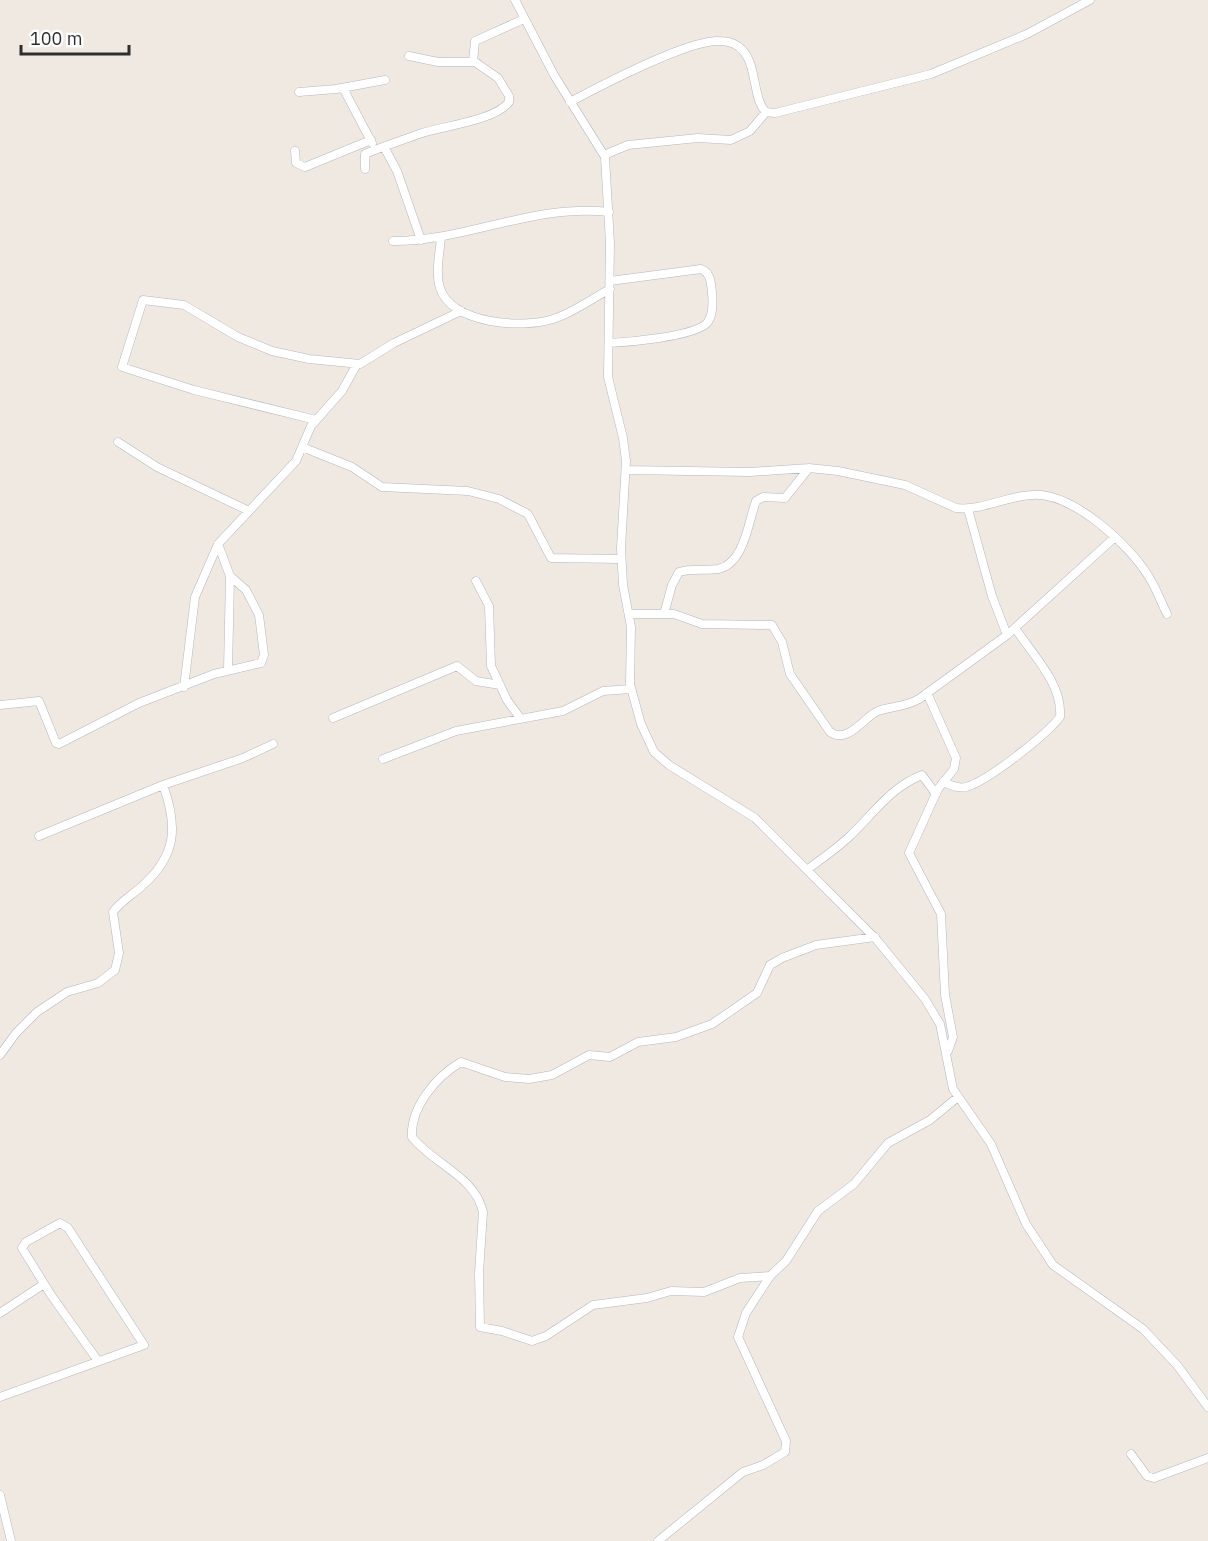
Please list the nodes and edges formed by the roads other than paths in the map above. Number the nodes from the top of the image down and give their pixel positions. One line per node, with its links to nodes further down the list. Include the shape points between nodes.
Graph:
1 (516, 0): 3 (street)
2 (1090, 0): 10 (street, via 1027,34 931,74)
3 (524, 19): 5 (street, via 474,41); 9 (street)
4 (409, 56): 5 (street, via 438,62)
5 (473, 62): 12 (street, via 498,78 509,96 507,105 477,119)
6 (385, 80): 7 (street)
7 (343, 88): 8 (street); 11 (street)
8 (299, 92)
9 (570, 102): 10 (street, via 637,69 699,44 719,41 731,43 744,52); 14 (street)
10 (766, 112): 14 (street, via 750,131 731,140 698,138 628,146)
11 (371, 140): 12 (street); 13 (street, via 305,167 296,163)
12 (380, 148): 15 (street, via 364,156); 18 (street, via 398,171)
13 (295, 150)
14 (604, 155): 16 (street)
15 (366, 169)
16 (609, 212): 17 (street, via 561,211); 20 (street)
17 (441, 237): 18 (street); 21 (street, via 439,285 445,297)
18 (421, 240): 19 (street)
19 (393, 241)
20 (610, 285): 21 (street, via 564,315 546,321 507,324); 22 (street); 22 (street, via 701,269 710,278 712,304 710,319 702,326 651,339)
21 (461, 311): 23 (street)
22 (609, 343): 28 (street, via 608,377 624,438)
23 (357, 364): 24 (street, via 342,391); 24 (street, via 272,351 238,337 190,308 142,300 122,367 194,390)
24 (316, 420): 26 (street)
25 (118, 442): 30 (street, via 157,468)
26 (302, 447): 30 (street, via 296,461); 33 (street, via 352,467 382,487 468,491 499,499 528,514 551,558)
27 (809, 468): 28 (street, via 750,472); 29 (street, via 888,479 956,508); 37 (street, via 785,498 763,497 756,501 730,565 679,572)
28 (626, 470): 33 (street)
29 (968, 509): 31 (street, via 1002,498 1047,495 1084,514); 40 (street)
30 (247, 510): 32 (street)
31 (1114, 538): 38 (street, via 1148,575); 39 (street)
32 (218, 544): 34 (street); 43 (street, via 195,597)
33 (621, 559): 36 (street)
34 (230, 576): 41 (street); 41 (street, via 254,601 260,615 264,655 257,665)
35 (476, 581): 42 (street, via 489,606 490,657)
36 (630, 614): 37 (street); 44 (street)
37 (664, 614): 45 (street, via 702,624 772,625 784,646 790,674 833,735 856,728 877,711 905,707)
38 (1167, 614)
39 (1015, 628): 40 (street); 51 (street, via 1057,693 1060,717 980,780 959,788)
40 (1007, 635): 45 (street)
41 (228, 670): 43 (street)
42 (500, 685): 47 (street, via 476,681 457,666); 48 (street)
43 (184, 687): 46 (street, via 128,708 59,744 39,701)
44 (631, 688): 48 (street, via 607,690 568,710); 55 (street, via 641,724 659,757 755,818)
45 (927, 693): 51 (street, via 956,758 954,769)
46 (0, 705)
47 (333, 718)
48 (520, 718): 50 (street, via 456,731)
49 (273, 744): 52 (street)
50 (383, 759)
51 (943, 782): 53 (street)
52 (163, 785): 54 (street); 58 (street, via 173,830 158,869 113,912 119,953 115,970 98,982 67,992 37,1012)
53 (936, 794): 55 (street, via 922,775 904,784 887,796 849,837); 57 (street, via 909,853 941,914 945,995 952,1037)
54 (39, 836)
55 (807, 870): 56 (street)
56 (875, 937): 57 (street, via 934,1012); 60 (street, via 816,945 782,958 770,965 757,993 712,1024 633,1044 610,1057 585,1056 552,1075 529,1079 505,1077 461,1062 431,1088 412,1130 419,1146 466,1183 482,1208 480,1327 532,1341 593,1305 671,1292 704,1292 740,1278)
57 (948, 1051): 59 (street, via 951,1082)
58 (0, 1055)
59 (958, 1097): 60 (street, via 930,1120 886,1146 854,1184 818,1211 786,1261); 65 (street, via 991,1144 1026,1224 1053,1264 1143,1329 1177,1365)
60 (770, 1276): 71 (street, via 746,1313 738,1334 786,1441 786,1450 780,1457 743,1472)
61 (44, 1284): 62 (street); 63 (street); 63 (street, via 22,1247 63,1223 144,1344)
62 (0, 1313)
63 (98, 1361): 64 (street)
64 (0, 1397)
65 (1208, 1407)
66 (1131, 1454): 67 (street, via 1147,1476 1154,1479)
67 (1208, 1458)
68 (0, 1496): 69 (street)
69 (2, 1521): 70 (street)
70 (11, 1541)
71 (658, 1541)

